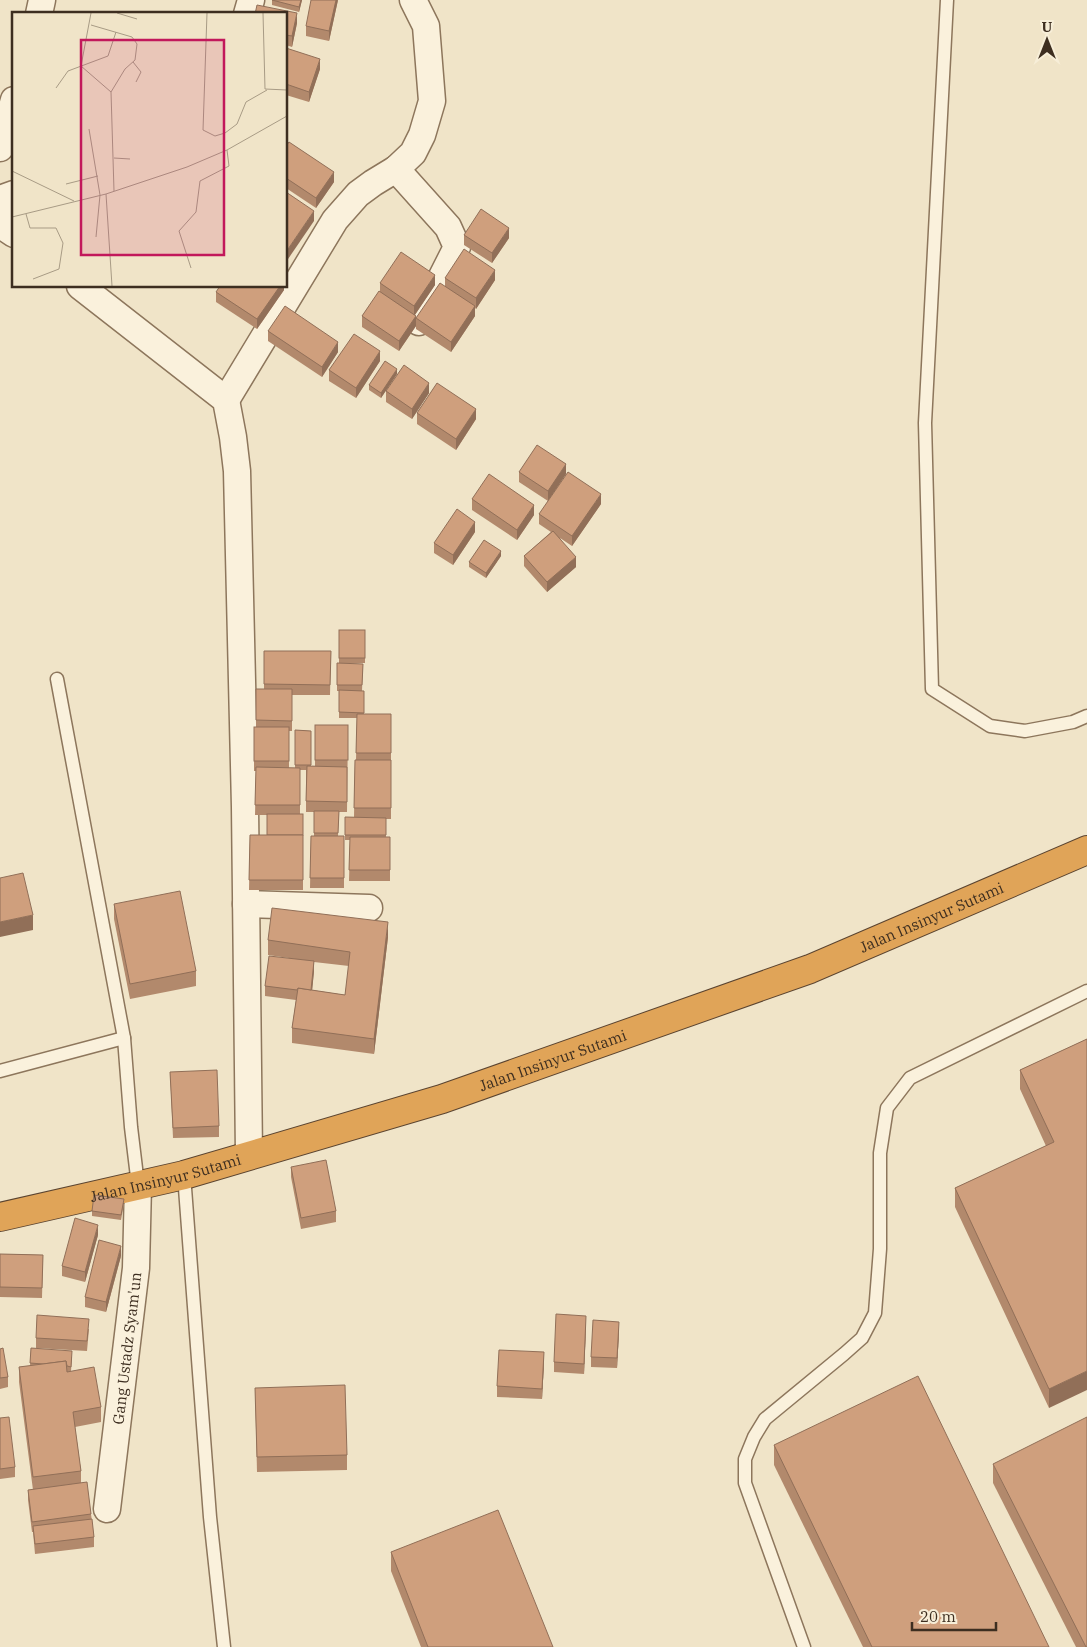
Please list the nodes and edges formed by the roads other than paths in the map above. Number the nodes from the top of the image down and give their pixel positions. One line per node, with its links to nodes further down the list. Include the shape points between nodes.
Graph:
1 (413, 0): 5 (street, via 426,26 432,101 413,153)
2 (947, 0): 14 (lane, via 925,423 932,689 990,726 1025,731 1073,722)
3 (12, 107): 4 (street)
4 (0, 148)
5 (396, 169): 11 (street, via 448,227 457,247); 12 (street, via 358,194 334,220)
6 (12, 195): 7 (street)
7 (0, 199)
8 (0, 215): 9 (street, via 5,228)
9 (12, 233)
10 (83, 288): 12 (street)
11 (419, 322)
12 (226, 400): 16 (street, via 237,470)
13 (57, 678): 19 (lane)
14 (1087, 716)
15 (1087, 850): 21 (highway, Jalan Insinyur Sutami, via 801,973 442,1099)
16 (246, 904): 17 (street); 21 (street)
17 (369, 908)
18 (1087, 991): 27 (lane, via 910,1078 887,1108 880,1153 880,1249 875,1313 862,1338 765,1418 746,1459 746,1483)
19 (124, 1038): 20 (lane); 23 (lane)
20 (0, 1071)
21 (249, 1155): 22 (highway, Jalan Insinyur Sutami)
22 (184, 1175): 23 (highway, Jalan Insinyur Sutami); 26 (lane, via 210,1517)
23 (138, 1185): 24 (highway, Jalan Insinyur Sutami); 25 (street, Gang Ustadz Syam'un, via 136,1268)
24 (0, 1217)
25 (107, 1509)
26 (224, 1647)
27 (804, 1647)

